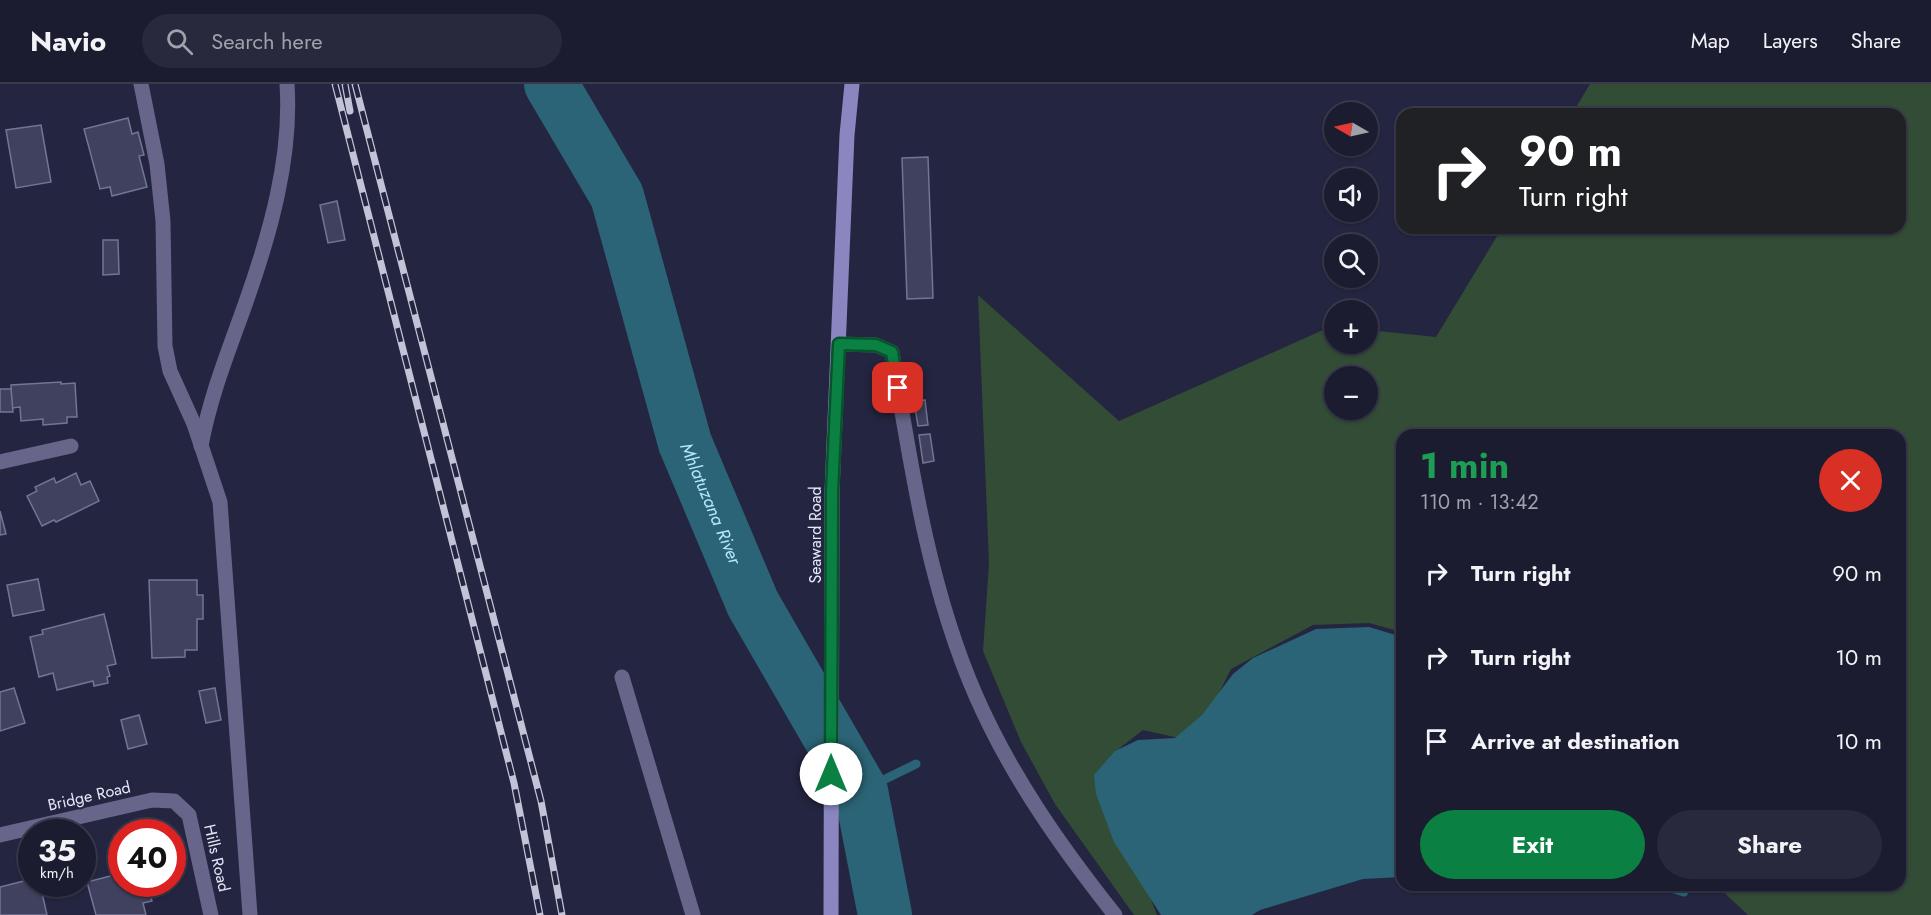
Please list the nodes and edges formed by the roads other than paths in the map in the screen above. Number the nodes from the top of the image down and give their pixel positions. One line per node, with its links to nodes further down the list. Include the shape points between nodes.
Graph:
1 (141, 84): 6 (street, via 157,164 163,221 165,346 170,371)
2 (287, 84): 6 (street, via 277,195 206,415)
3 (852, 84): 4 (street, Seaward Road)
4 (839, 344): 14 (street, Seaward Road, via 832,492); 15 (street, via 876,345 892,352 932,561 954,640 976,696 1002,749 1053,834)
5 (71, 446): 7 (street)
6 (201, 446): 12 (street, via 220,502)
7 (0, 462)
8 (622, 677): 13 (street)
9 (152, 800): 10 (street, Bridge Road); 11 (street, Hills Road, via 174,801 189,815)
10 (0, 835)
11 (211, 915)
12 (250, 915)
13 (693, 915)
14 (831, 915)
15 (1115, 915)

